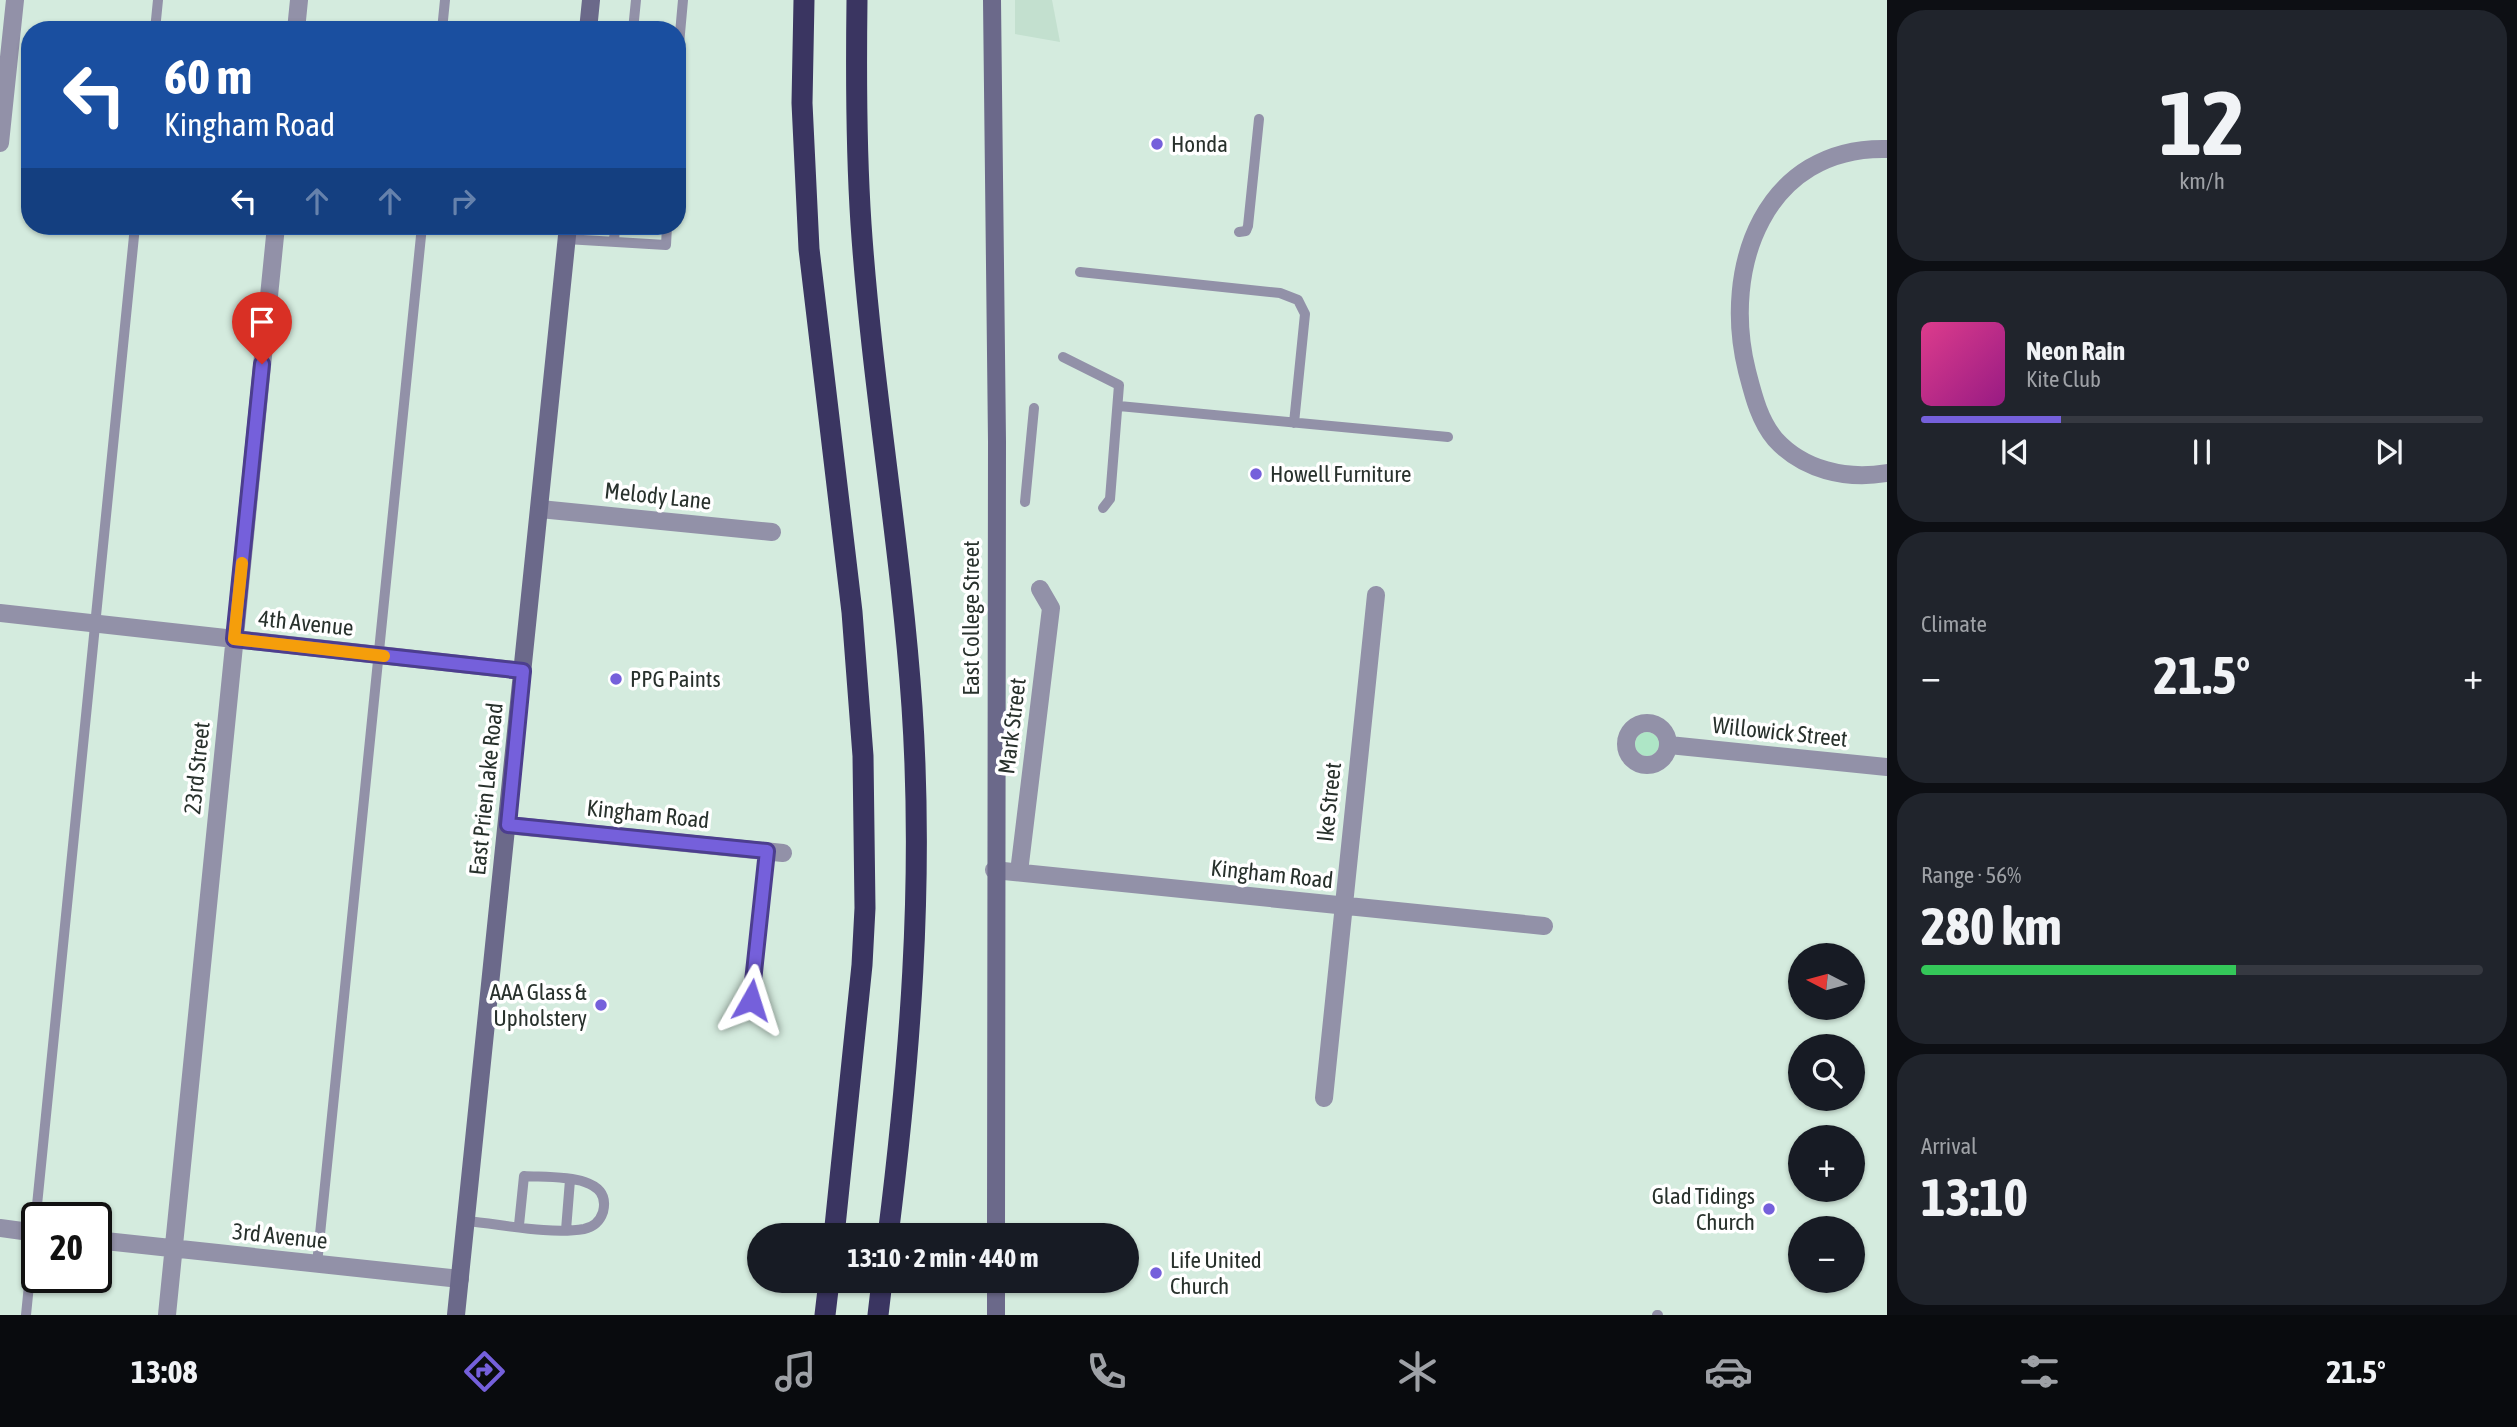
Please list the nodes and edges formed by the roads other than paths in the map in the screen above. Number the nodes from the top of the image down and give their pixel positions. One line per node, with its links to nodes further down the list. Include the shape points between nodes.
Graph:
1 (15, 0): 18 (street)
2 (158, 0): 11 (lane)
3 (299, 0): 12 (street)
4 (445, 0): 13 (lane)
5 (591, 0): 14 (street)
6 (636, 0): 15 (lane)
7 (683, 0): 16 (lane)
8 (804, 0): 60 (highway, via 802,103 809,249 852,612 863,756 863,954)
9 (858, 0): 61 (highway, via 855,97 861,225 912,707 917,808 917,932 904,1111)
10 (992, 0): 51 (street, East College Street, via 997,441)
11 (156, 21)
12 (297, 21)
13 (443, 21)
14 (589, 21)
15 (634, 21)
16 (681, 21)
17 (1259, 119): 20 (lane, via 1248,226)
18 (0, 143)
19 (1887, 149): 35 (street, via 1864,149 1829,158 1802,172 1776,194 1752,240 1740,323 1753,394 1775,439 1821,470)
20 (1239, 232)
21 (134, 235): 43 (lane)
22 (275, 235): 44 (street, 23rd Street)
23 (421, 235): 45 (lane)
24 (567, 235): 37 (street, East Prien Lake Road)
25 (581, 235): 28 (lane)
26 (614, 235): 28 (lane)
27 (667, 235): 28 (lane, via 666,245)
28 (614, 242)
29 (1080, 272): 33 (lane, via 1280,293 1298,300 1305,314)
30 (1063, 357): 31 (lane, via 1119,385)
31 (1119, 407): 33 (lane); 38 (lane, via 1110,499)
32 (1034, 408): 36 (lane)
33 (1294, 423): 34 (lane)
34 (1448, 437)
35 (1887, 473)
36 (1025, 502)
37 (540, 509): 39 (street, Melody Lane); 46 (street, East Prien Lake Road)
38 (1103, 509)
39 (772, 533)
40 (1040, 589): 52 (street, Mark Street, via 1051,608)
41 (1376, 595): 53 (street, Ike Street)
42 (0, 613): 43 (street, 4th Avenue)
43 (94, 624): 44 (street, 4th Avenue); 58 (lane)
44 (234, 639): 45 (street, 4th Avenue); 68 (street, 23rd Street)
45 (378, 655): 46 (street, 4th Avenue); 69 (lane)
46 (523, 671): 49 (street, East Prien Lake Road)
47 (1669, 746): 48 (street, Willowick Street)
48 (1887, 767)
49 (508, 825): 50 (street, Kingham Road); 59 (street, East Prien Lake Road)
50 (775, 852): 55 (lane)
51 (994, 870): 52 (street, Kingham Road); 62 (street, East College Street)
52 (1019, 872): 53 (street, Kingham Road)
53 (1343, 906): 54 (street, Kingham Road); 56 (street, Ike Street)
54 (1544, 926)
55 (751, 1000)
56 (1324, 1098)
57 (570, 1180): 63 (lane, via 524,1176); 66 (lane); 66 (lane, via 590,1183 601,1190 604,1201 596,1225)
58 (39, 1202)
59 (466, 1221): 63 (lane); 70 (street, East Prien Lake Road)
60 (836, 1223)
61 (890, 1223)
62 (996, 1223)
63 (519, 1226): 66 (lane)
64 (0, 1228): 65 (street)
65 (21, 1230)
66 (566, 1230)
67 (112, 1242): 68 (street, 3rd Avenue)
68 (174, 1249): 69 (street, 3rd Avenue); 76 (street, 23rd Street)
69 (317, 1264): 70 (street, 3rd Avenue)
70 (460, 1279): 77 (street, East Prien Lake Road)
71 (29, 1293): 75 (lane)
72 (828, 1293): 78 (highway)
73 (881, 1293): 79 (highway)
74 (996, 1293): 80 (street)
75 (26, 1315)
76 (167, 1315)
77 (456, 1315)
78 (825, 1315)
79 (878, 1315)
80 (996, 1315)

